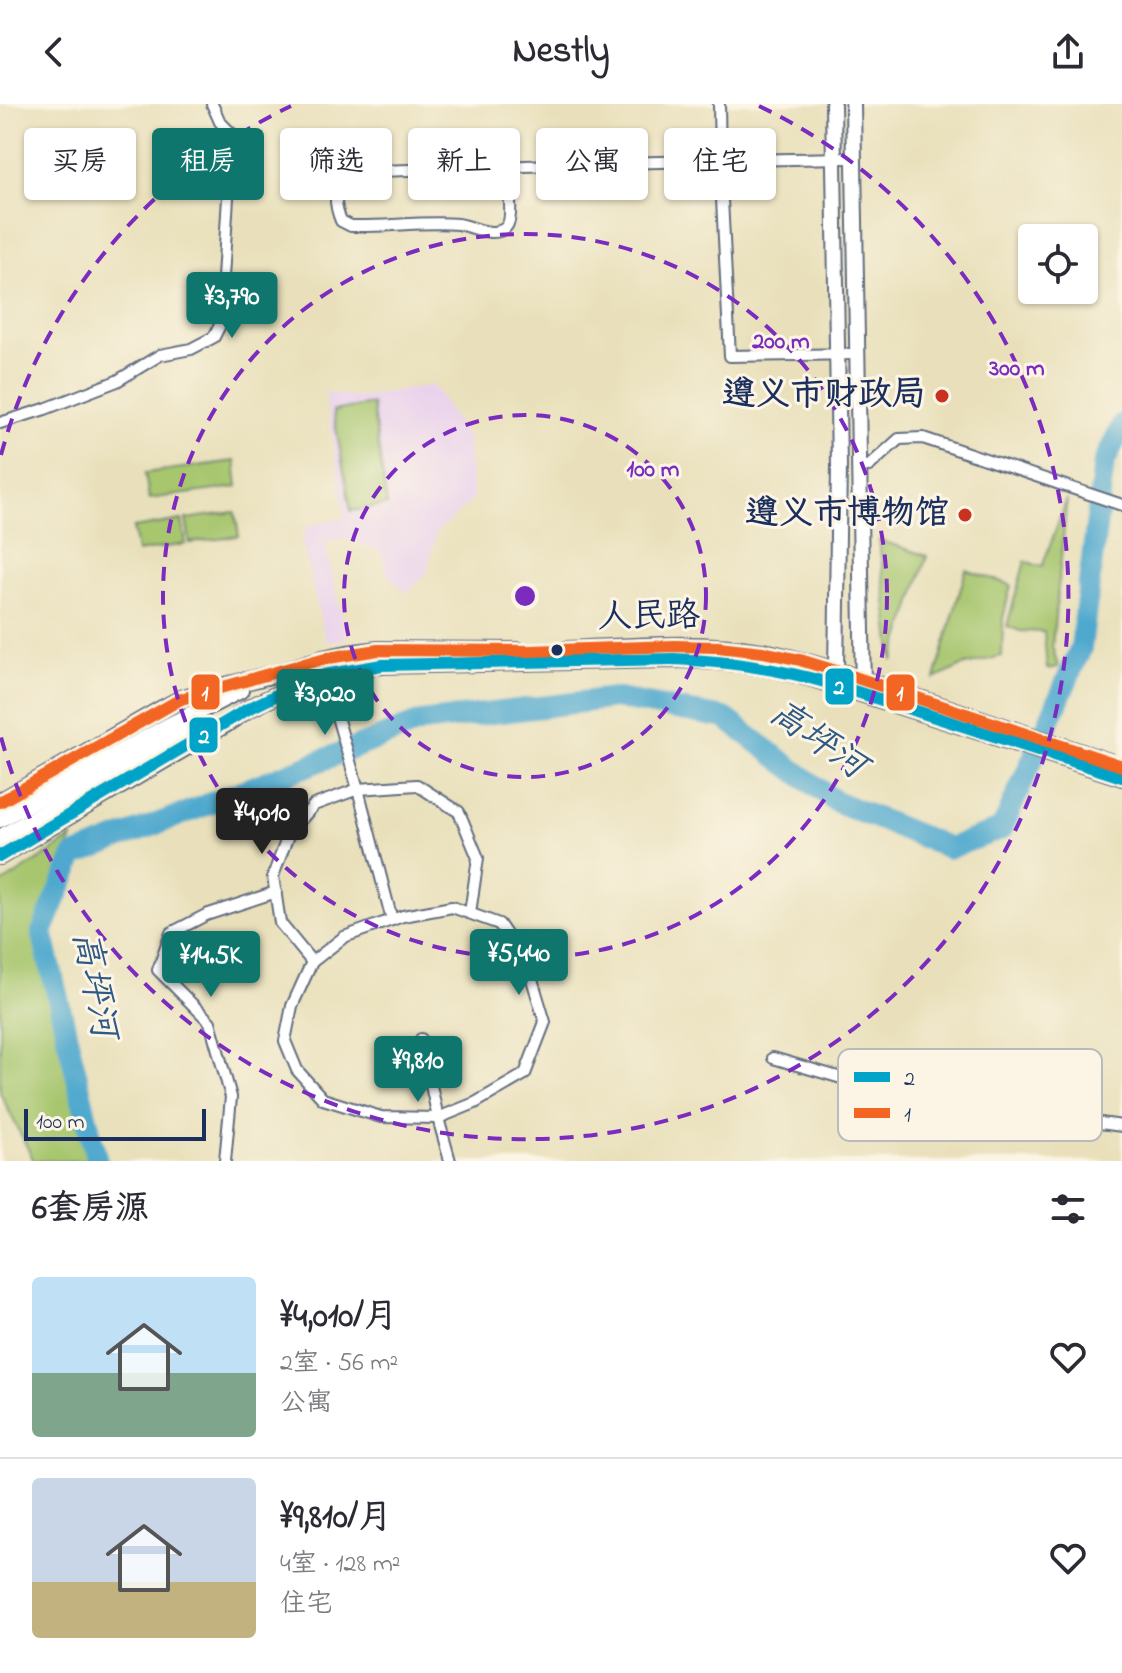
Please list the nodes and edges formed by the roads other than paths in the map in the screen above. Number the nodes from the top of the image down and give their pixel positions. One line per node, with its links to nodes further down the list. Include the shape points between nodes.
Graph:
1 (212, 104): 15 (street, via 232,134 224,282 214,337 191,349 160,355 117,381)
2 (719, 104): 5 (street)
3 (833, 104): 6 (street)
4 (853, 104): 7 (street)
5 (719, 128)
6 (834, 158): 7 (street); 8 (street); 13 (street)
7 (854, 158): 14 (street)
8 (776, 159)
9 (664, 162): 11 (street)
10 (506, 166): 10 (street, via 350,172 340,181 338,212 351,226 442,224 503,230 511,217)
11 (520, 166)
12 (722, 200): 13 (street, via 730,356)
13 (837, 354): 14 (street); 20 (street)
14 (857, 354): 16 (street)
15 (0, 423)
16 (859, 466): 17 (street, via 869,466 899,439 923,438); 21 (street)
17 (1122, 505)
18 (323, 667): 19 (main road, 人民路); 20 (main road, 人民路, via 378,650 689,646 763,652 800,660); 22 (main road, 人民路); 26 (street)
19 (274, 674): 27 (main road, 人民路, via 181,699); 28 (main road)
20 (834, 677): 21 (main road, 人民路)
21 (862, 687): 23 (main road, 人民路)
22 (289, 689): 29 (main road, via 153,750); 30 (main road, 人民路)
23 (1075, 756): 24 (main road, 人民路); 25 (main road, 人民路)
24 (1122, 766)
25 (1122, 777)
26 (358, 789): 31 (street, via 314,805 289,833 273,876); 32 (street, via 417,785 459,812 478,858); 33 (street)
27 (0, 802)
28 (0, 819)
29 (0, 838)
30 (0, 856)
31 (276, 892): 34 (street, via 280,923); 41 (street, via 206,915 171,933 158,970 210,1022 231,1097)
32 (470, 913): 33 (street, via 452,907); 38 (street, via 499,924 528,966 545,1022 525,1074)
33 (392, 920): 34 (street, via 344,937)
34 (312, 962): 38 (street, via 292,1006 285,1041 297,1070 323,1099 381,1117)
35 (421, 1039): 38 (street)
36 (773, 1058): 37 (street)
37 (838, 1077)
38 (438, 1118): 42 (street)
39 (1102, 1123): 40 (street)
40 (1122, 1126)
41 (225, 1161)
42 (450, 1161)

